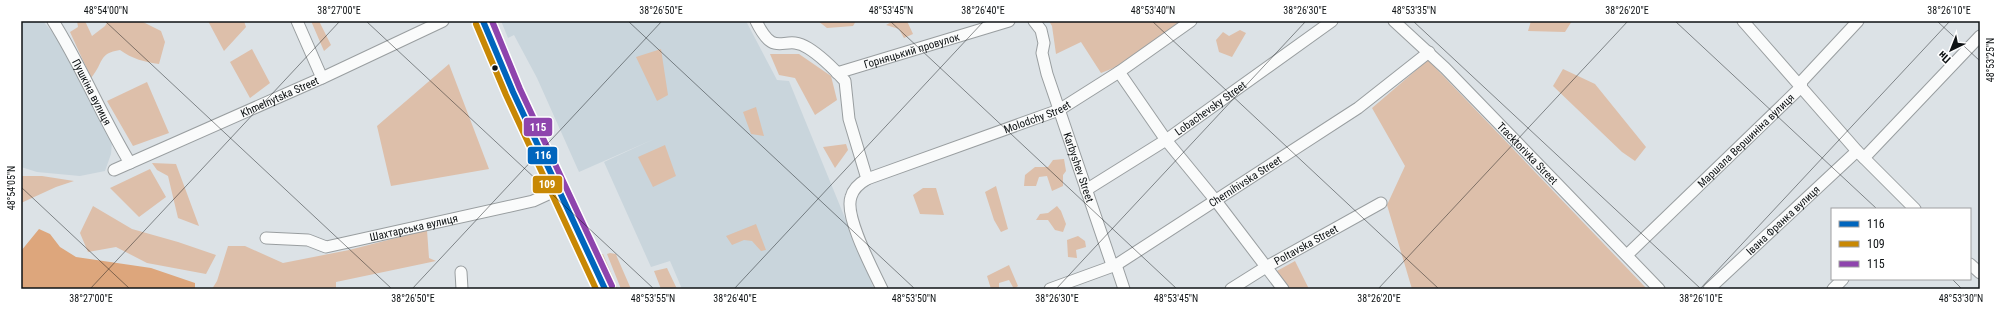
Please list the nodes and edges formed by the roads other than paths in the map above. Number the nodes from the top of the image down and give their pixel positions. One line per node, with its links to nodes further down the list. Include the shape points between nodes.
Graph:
1 (53, 21): 22 (street, Пушкіна вулиця)
2 (297, 21): 17 (street)
3 (443, 21): 17 (street, Khmelnytska Street)
4 (483, 21): 25 (main road)
5 (756, 21): 15 (street, via 766,39 778,45 798,43)
6 (1009, 21): 15 (street, Горняцький провулок)
7 (1034, 21): 19 (street, Karbyshev Street, via 1041,30 1044,43 1042,53)
8 (1191, 21): 16 (street, Molodchy Street)
9 (1332, 21): 20 (street, Lobachevsky Street)
10 (1394, 21): 14 (street, Tracktorivka Street)
11 (1743, 21): 18 (street)
12 (1858, 21): 18 (street, Маршала Вершиніна вулиця, via 1802,80)
13 (1980, 36): 21 (street, Івана Франка вулиця)
14 (1429, 52): 27 (street, Chernihivska Street, via 1358,108); 31 (street, Tracktorivka Street)
15 (837, 72): 24 (street, via 845,81 849,119)
16 (1119, 72): 19 (street, Molodchy Street); 20 (street)
17 (322, 78): 22 (street, Khmelnytska Street)
18 (1801, 87): 21 (street); 31 (street, Маршала Вершиніна вулиця)
19 (1059, 110): 24 (street, Molodchy Street); 26 (street, Karbyshev Street)
20 (1166, 140): 26 (street, Lobachevsky Street); 27 (street)
21 (1861, 154): 29 (street); 46 (street, Івана Франка вулиця)
22 (130, 163): 23 (street, Khmelnytska Street)
23 (114, 170)
24 (867, 179): 40 (street, via 850,197 850,210 857,233)
25 (559, 189): 30 (street, Шахтарська вулиця, via 533,201 334,246 326,247 308,240); 39 (main road)
26 (1086, 190): 32 (street, Karbyshev Street, via 1111,262)
27 (1216, 201): 32 (street, Chernihivska Street); 34 (street)
28 (1381, 203): 34 (street, Poltavska Street)
29 (1913, 208)
30 (266, 238)
31 (1627, 255): 45 (street, Tracktorivka Street)
32 (1116, 265): 41 (street, Chernihivska Street); 42 (street, Karbyshev Street)
33 (1971, 265): 36 (street)
34 (1266, 267): 43 (street, Poltavska Street); 44 (street)
35 (461, 272): 38 (street)
36 (1980, 273)
37 (1842, 280): 47 (street)
38 (462, 289)
39 (605, 289)
40 (882, 289)
41 (1050, 289)
42 (1124, 289)
43 (1231, 289)
44 (1283, 289)
45 (1659, 289)
46 (1709, 289)
47 (1833, 289)

